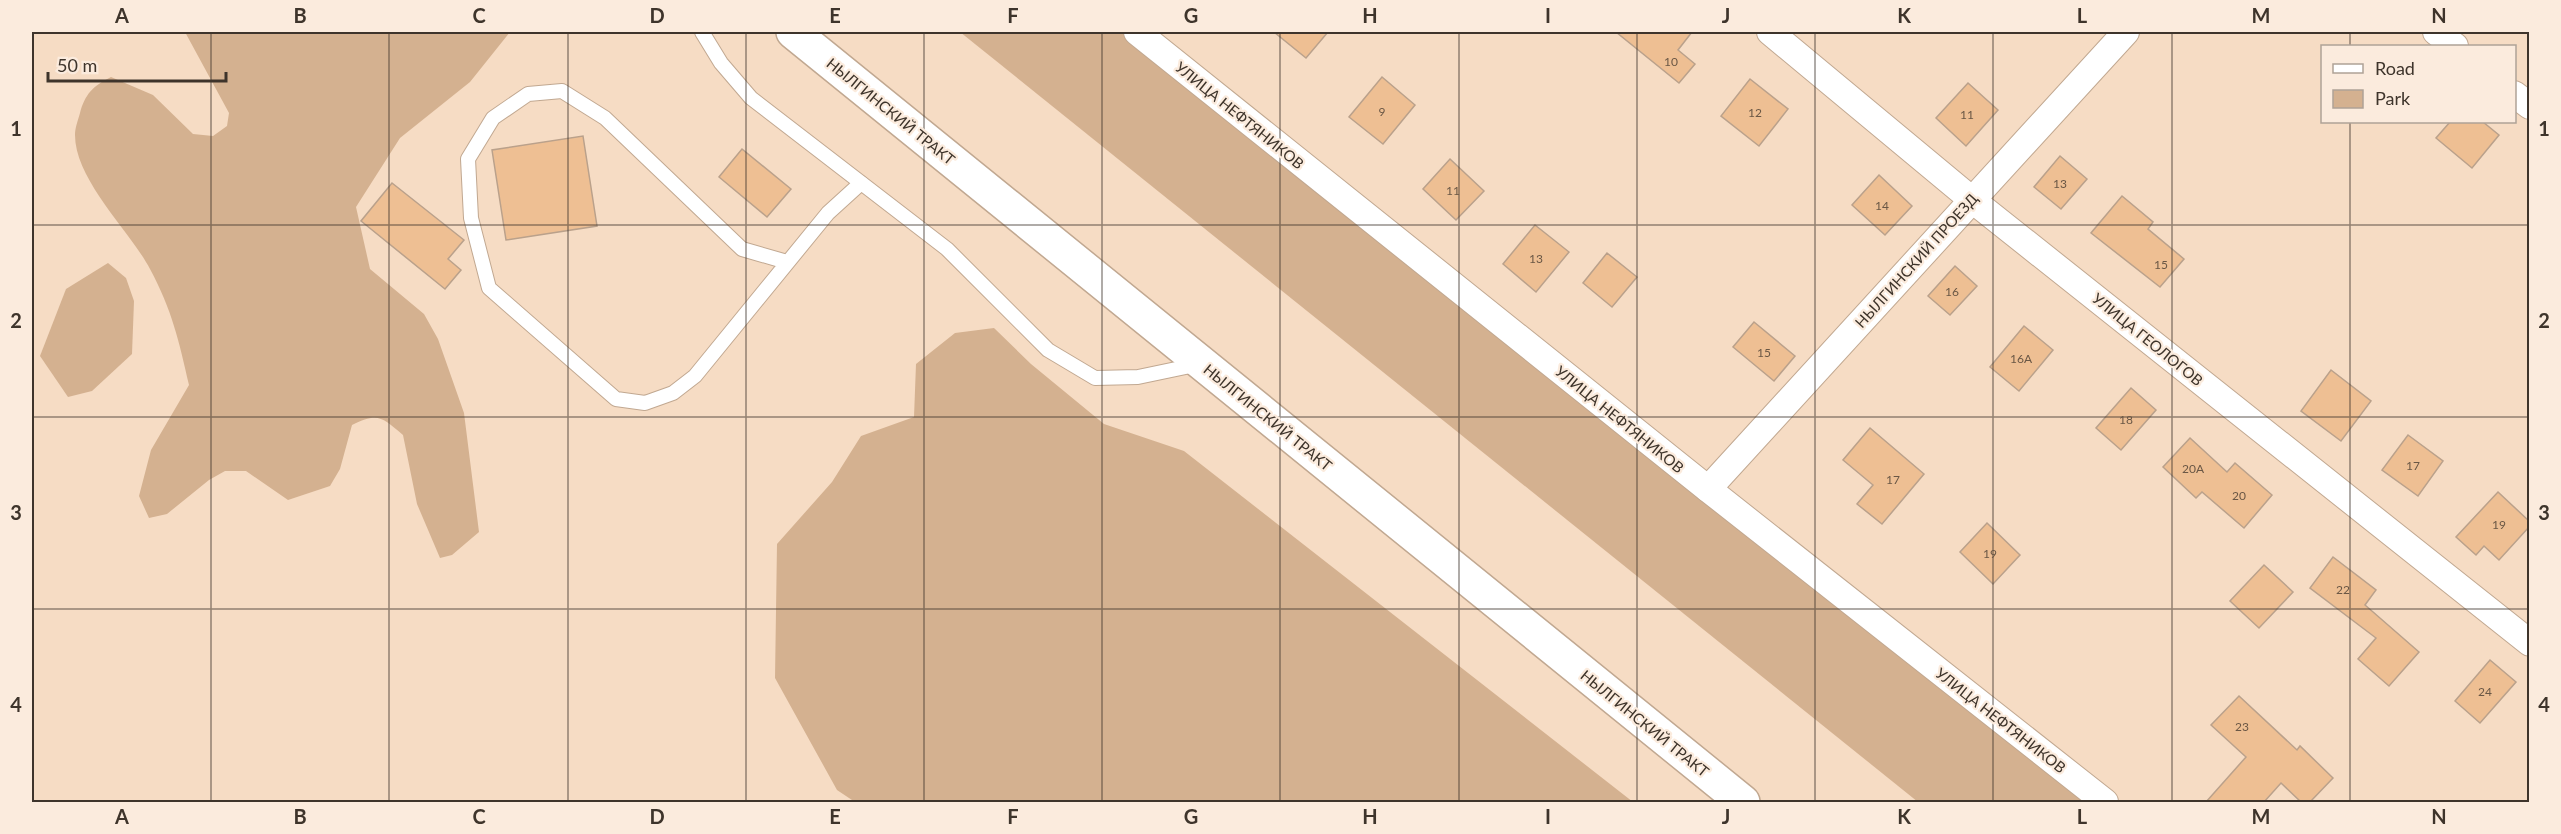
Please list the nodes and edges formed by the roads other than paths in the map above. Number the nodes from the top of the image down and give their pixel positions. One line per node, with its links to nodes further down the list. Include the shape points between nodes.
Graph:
1 (702, 32): 10 (lane, via 721,63 751,98)
2 (793, 32): 13 (main road, НЫЛГИНСКИЙ ТРАКТ)
3 (1137, 32): 14 (street, УЛИЦА НЕФТЯНИКОВ)
4 (1770, 32): 11 (street, УЛИЦА ГЕОЛОГОВ)
5 (2126, 32): 11 (street, НЫЛГИНСКИЙ ПРОЕЗД)
6 (2436, 32): 7 (street)
7 (2454, 45)
8 (2516, 96): 9 (street)
9 (2529, 106)
10 (861, 183): 12 (lane, via 828,213); 13 (lane, via 947,249 1048,350 1095,378 1138,377)
11 (1971, 198): 14 (street, НЫЛГИНСКИЙ ПРОЕЗД); 15 (street, УЛИЦА ГЕОЛОГОВ)
12 (787, 262): 12 (lane, via 695,376 673,393 645,403 616,399 489,288 471,218 468,159 493,118 528,94 562,90 605,118 742,249)
13 (1202, 363): 16 (main road, НЫЛГИНСКИЙ ТРАКТ)
14 (1708, 489): 17 (street, УЛИЦА НЕФТЯНИКОВ)
15 (2529, 643)
16 (1743, 802)
17 (2105, 802)

